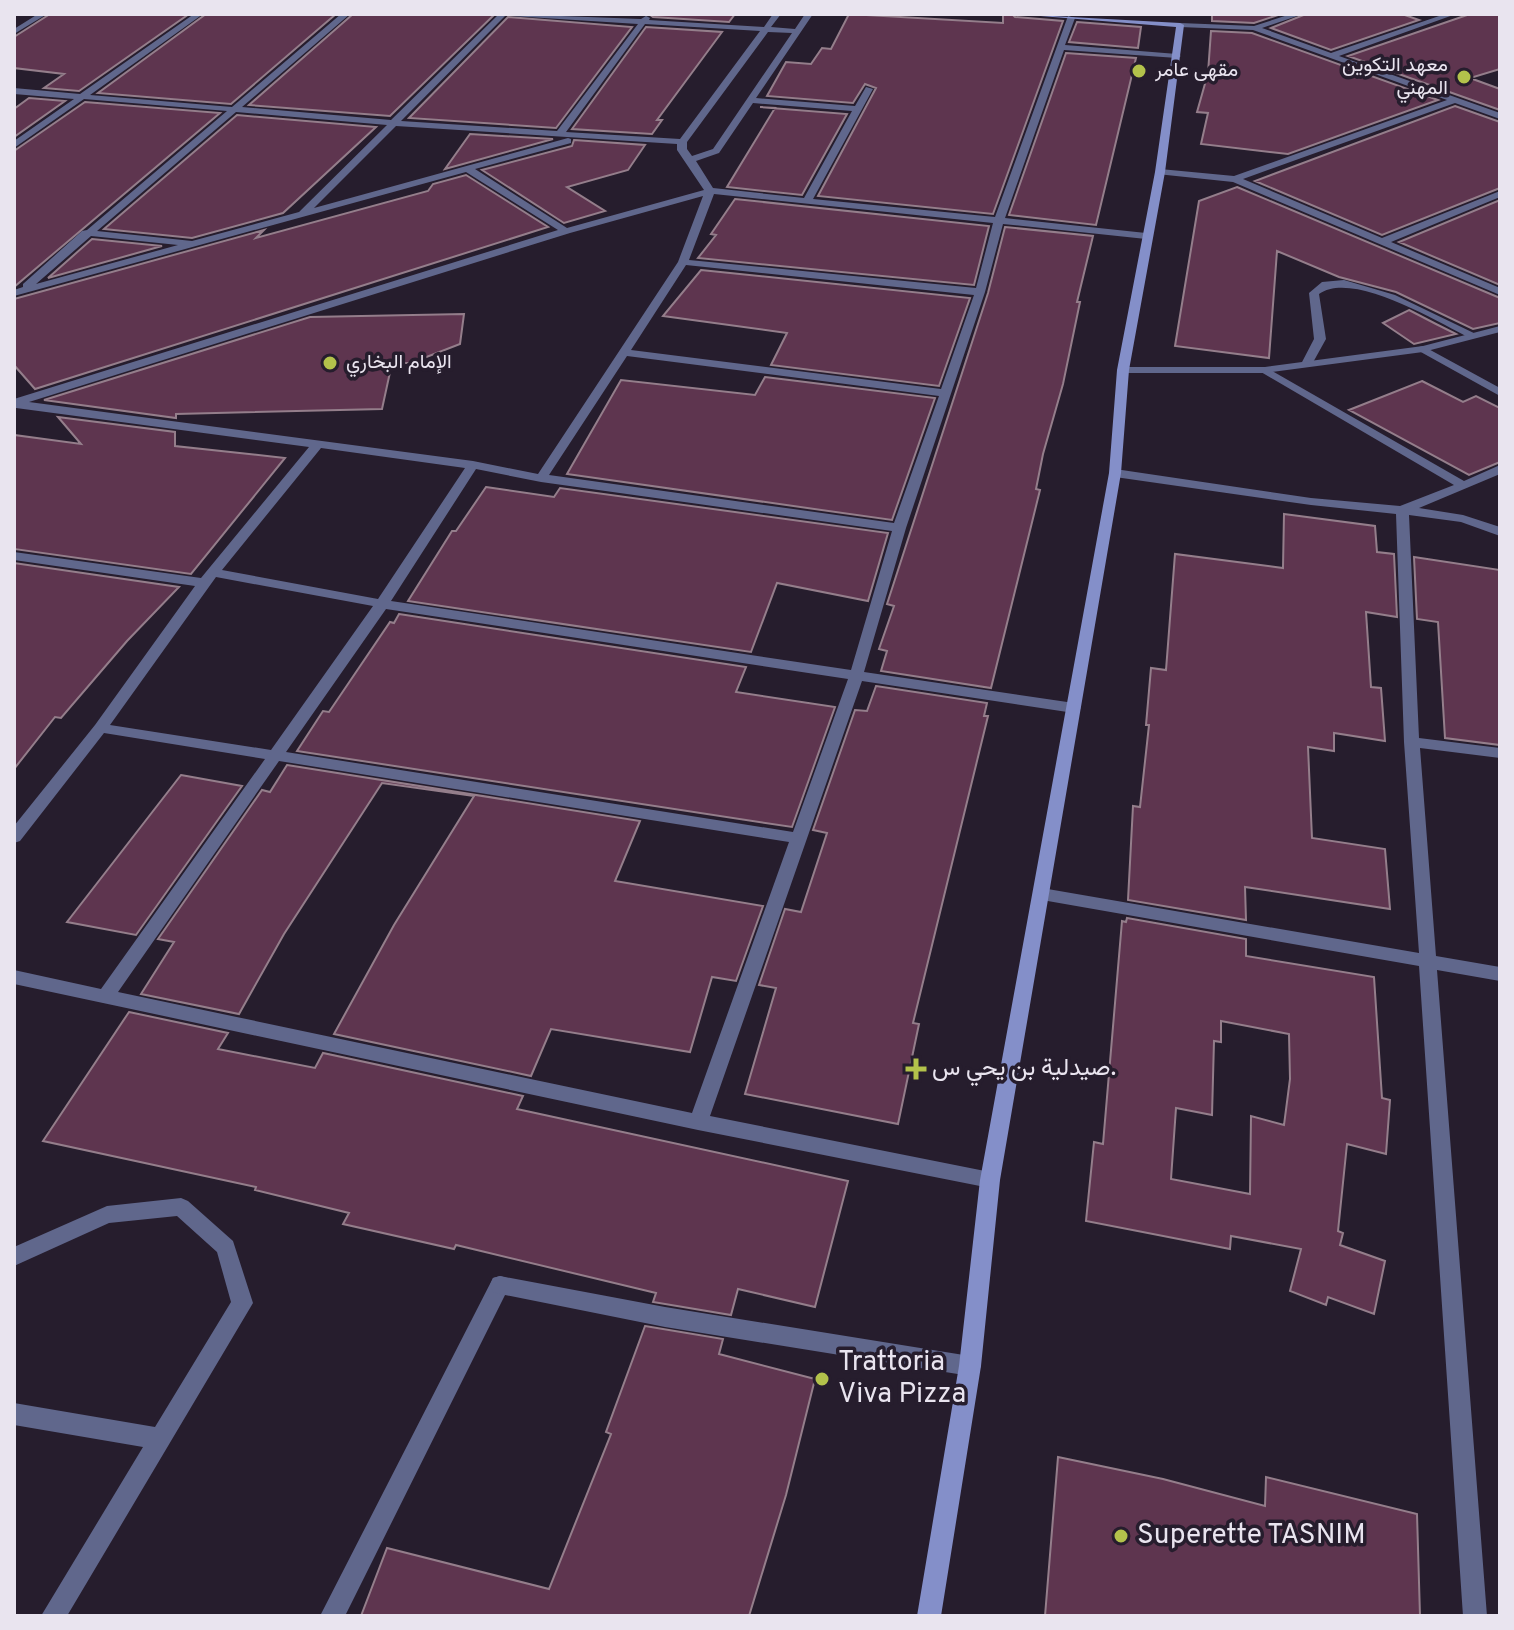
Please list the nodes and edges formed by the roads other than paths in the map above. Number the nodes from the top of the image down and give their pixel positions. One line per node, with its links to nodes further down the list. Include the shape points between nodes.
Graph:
1 (43, 14): 18 (street)
2 (199, 14): 24 (street)
3 (346, 14): 27 (street)
4 (503, 14): 30 (street)
5 (512, 14): 14 (street)
6 (649, 14): 14 (street)
7 (777, 14): 16 (street)
8 (809, 14): 17 (street)
9 (1019, 14): 12 (main road)
10 (1299, 14): 15 (street)
11 (1452, 14): 20 (street)
12 (1071, 18): 13 (main road); 19 (street)
13 (1183, 19): 15 (street); 21 (main road)
14 (643, 23): 16 (street); 31 (street)
15 (1254, 28): 20 (street)
16 (763, 31): 17 (street); 33 (street)
17 (797, 31): 25 (street)
18 (14, 32)
19 (1060, 47): 21 (street); 43 (street)
20 (1333, 55): 26 (street)
21 (1177, 56): 37 (main road)
22 (869, 89): 28 (street)
23 (14, 91): 24 (street)
24 (84, 96): 27 (street); 34 (street)
25 (751, 100): 28 (street); 35 (street, via 716,151)
26 (1455, 100): 29 (street); 38 (street)
27 (236, 109): 30 (street); 45 (street)
28 (859, 109): 41 (street)
29 (1500, 116)
30 (396, 123): 31 (street); 42 (street)
31 (559, 135): 32 (street)
32 (582, 137): 33 (street); 36 (street)
33 (682, 142): 35 (street, via 682,150)
34 (14, 145)
35 (692, 159): 39 (street)
36 (467, 168): 42 (street); 44 (street)
37 (1160, 172): 38 (street); 46 (main road)
38 (1235, 179): 47 (street)
39 (710, 191): 41 (street); 44 (street); 49 (street)
40 (1500, 194): 47 (street)
41 (806, 202): 43 (street)
42 (302, 214): 48 (street)
43 (998, 223): 46 (street); 51 (street)
44 (566, 231): 62 (street)
45 (86, 233): 48 (street); 50 (street)
46 (1146, 236): 58 (main road)
47 (1384, 241): 52 (street)
48 (199, 244): 50 (street)
49 (683, 262): 51 (street); 56 (street)
50 (19, 291)
51 (980, 292): 60 (street)
52 (1500, 292)
53 (1500, 329): 54 (street)
54 (1474, 336): 55 (street); 57 (street, via 1369,288 1335,282 1314,293 1320,339)
55 (1423, 349): 57 (street); 61 (street)
56 (624, 352): 60 (street); 67 (street)
57 (1307, 364): 59 (street)
58 (1123, 370): 59 (street); 66 (main road)
59 (1265, 370): 68 (street)
60 (943, 393): 70 (street)
61 (1500, 393)
62 (14, 403): 63 (street)
63 (317, 445): 64 (street); 73 (street)
64 (473, 465): 67 (street); 74 (street)
65 (1500, 469): 68 (street)
66 (1115, 473): 69 (street); 76 (main road)
67 (541, 478): 70 (street)
68 (1464, 486): 69 (street)
69 (1402, 510): 71 (street, via 1485,524); 78 (street)
70 (899, 528): 75 (street)
71 (1500, 532)
72 (14, 556): 73 (street)
73 (209, 578): 74 (street); 77 (street)
74 (382, 604): 75 (street); 80 (street)
75 (856, 676): 76 (street); 82 (street)
76 (1074, 708): 83 (main road)
77 (100, 728): 80 (street); 81 (street)
78 (1412, 742): 79 (street); 84 (street)
79 (1500, 753)
80 (276, 754): 82 (street); 87 (street)
81 (14, 837)
82 (798, 838): 88 (street)
83 (1042, 894): 84 (street); 89 (main road)
84 (1427, 961): 85 (street); 97 (street)
85 (1500, 974)
86 (14, 977): 87 (street)
87 (106, 996): 88 (street)
88 (698, 1122): 89 (street)
89 (990, 1180): 91 (main road)
90 (14, 1257): 93 (street, via 107,1215 181,1207 226,1247 242,1303)
91 (970, 1366): 95 (street, via 500,1285); 96 (main road)
92 (14, 1414): 93 (street)
93 (161, 1439): 94 (street)
94 (53, 1616)
95 (332, 1616)
96 (929, 1616)
97 (1475, 1616)

